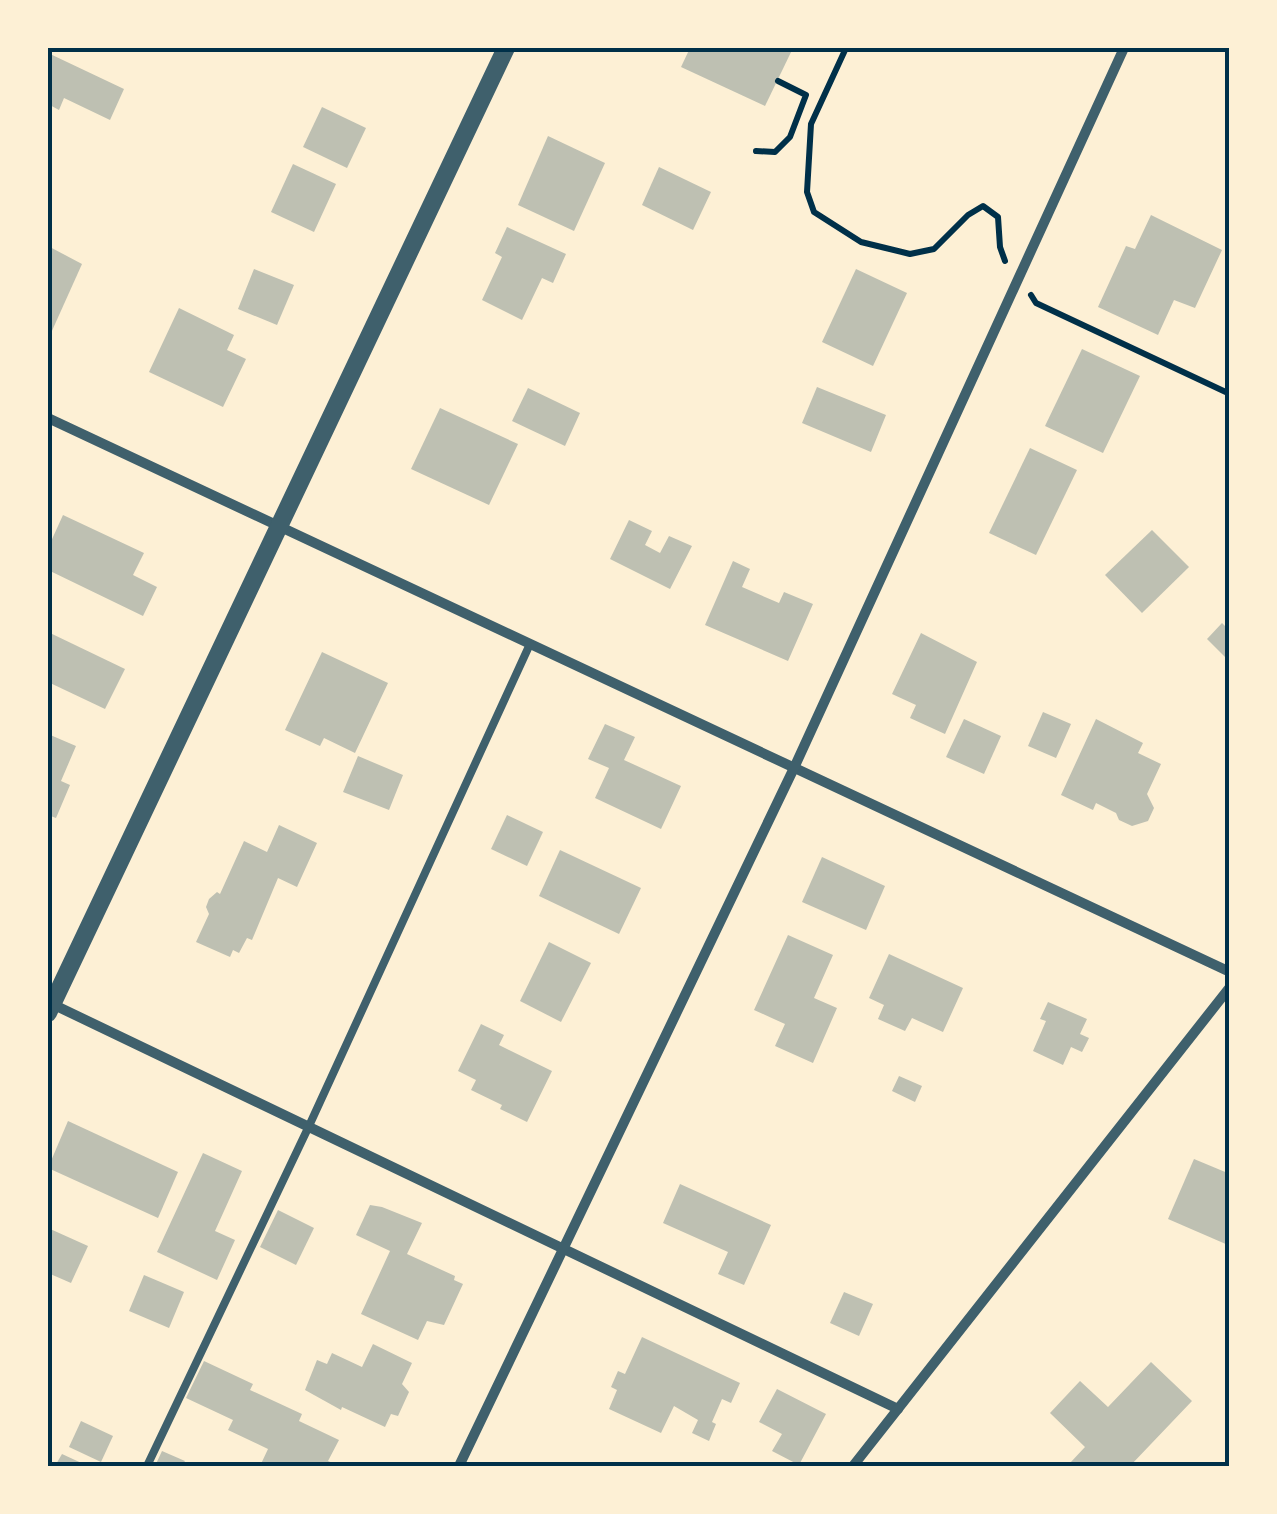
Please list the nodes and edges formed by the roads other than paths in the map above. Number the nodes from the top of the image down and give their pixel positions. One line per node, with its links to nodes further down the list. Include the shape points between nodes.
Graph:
1 (506, 48): 4 (street)
2 (1124, 48): 6 (street)
3 (48, 418): 4 (street)
4 (280, 527): 5 (street); 9 (street)
5 (530, 644): 6 (street); 10 (lane)
6 (794, 768): 7 (street); 11 (street)
7 (1230, 972)
8 (1230, 987): 12 (street)
9 (49, 1006): 10 (street)
10 (309, 1126): 11 (street); 13 (lane)
11 (564, 1248): 12 (street); 14 (street)
12 (898, 1410): 15 (street)
13 (147, 1466)
14 (460, 1466)
15 (852, 1466)

